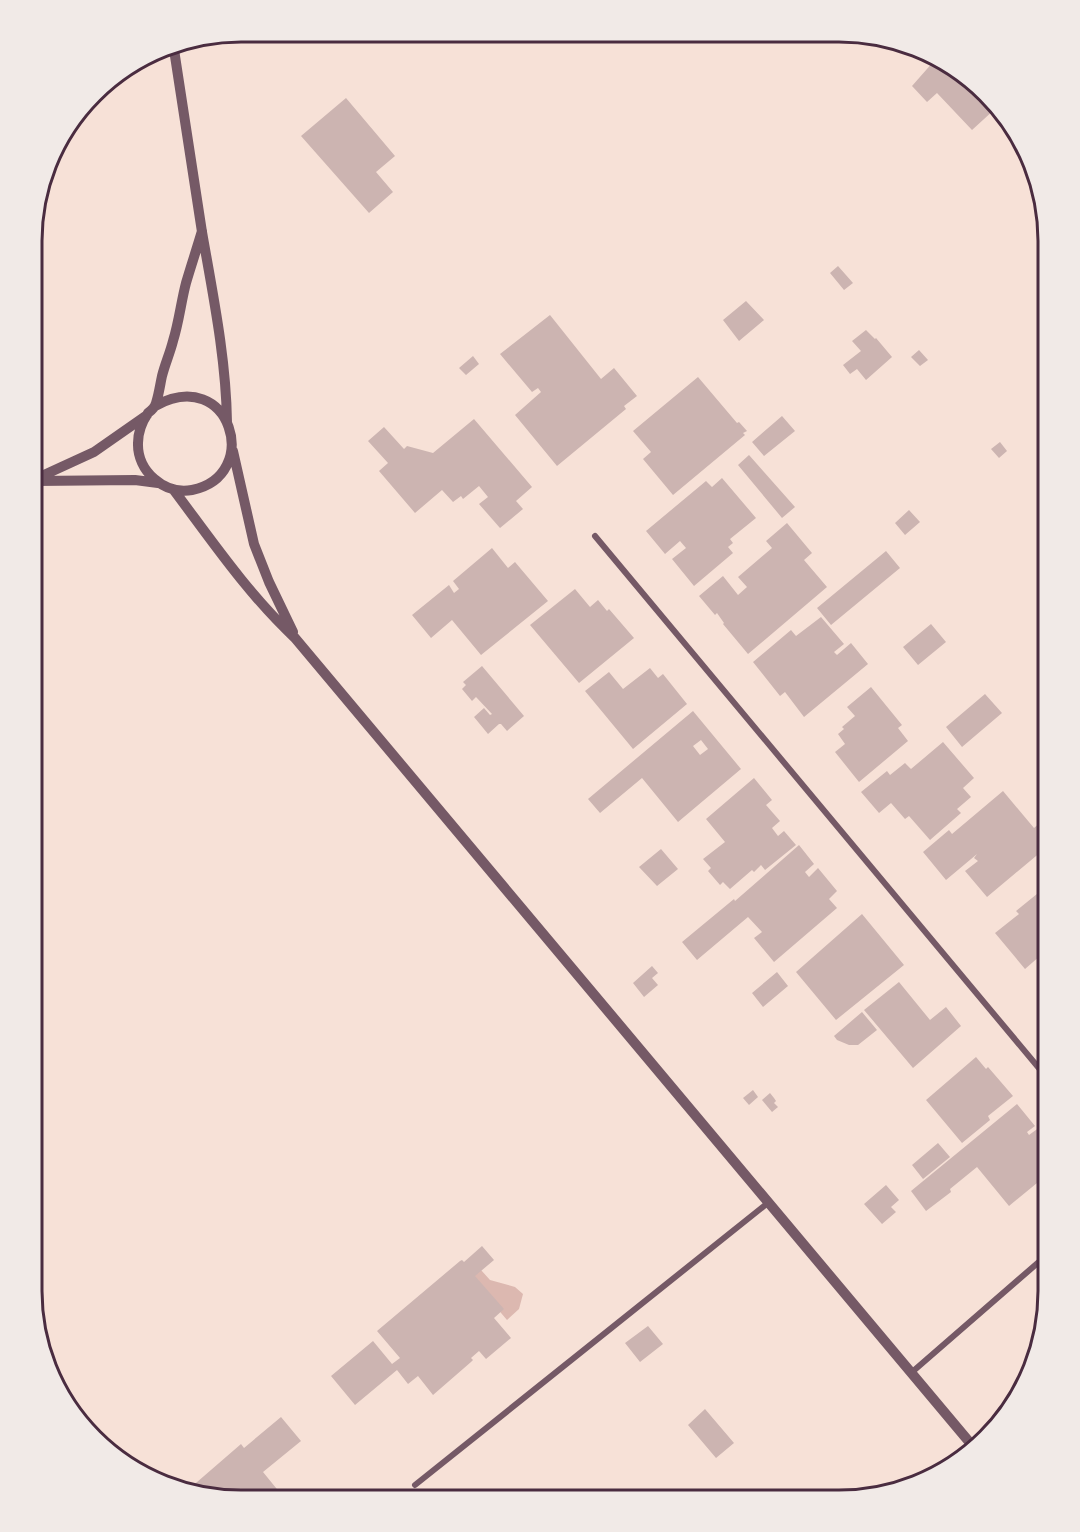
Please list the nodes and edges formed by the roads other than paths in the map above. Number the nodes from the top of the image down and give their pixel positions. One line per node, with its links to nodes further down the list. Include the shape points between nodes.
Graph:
1 (175, 54): 2 (street)
2 (202, 231): 3 (street); 5 (street, via 224,356)
3 (155, 406): 4 (street); 5 (street, via 174,397 195,397 220,411)
4 (147, 415): 7 (street, via 94,452); 9 (street, via 139,429 138,444 141,460)
5 (227, 422): 6 (street)
6 (232, 446): 10 (street, via 230,459 213,482 187,491); 12 (street, via 254,544)
7 (42, 477)
8 (42, 481): 9 (street, via 135,480)
9 (159, 484): 10 (street)
10 (173, 489): 12 (street, via 269,614)
11 (595, 536): 13 (street)
12 (296, 638): 14 (street)
13 (1038, 1067)
14 (769, 1202): 16 (street); 18 (street)
15 (1038, 1263): 16 (street)
16 (910, 1373): 17 (street)
17 (969, 1442)
18 (415, 1485)

